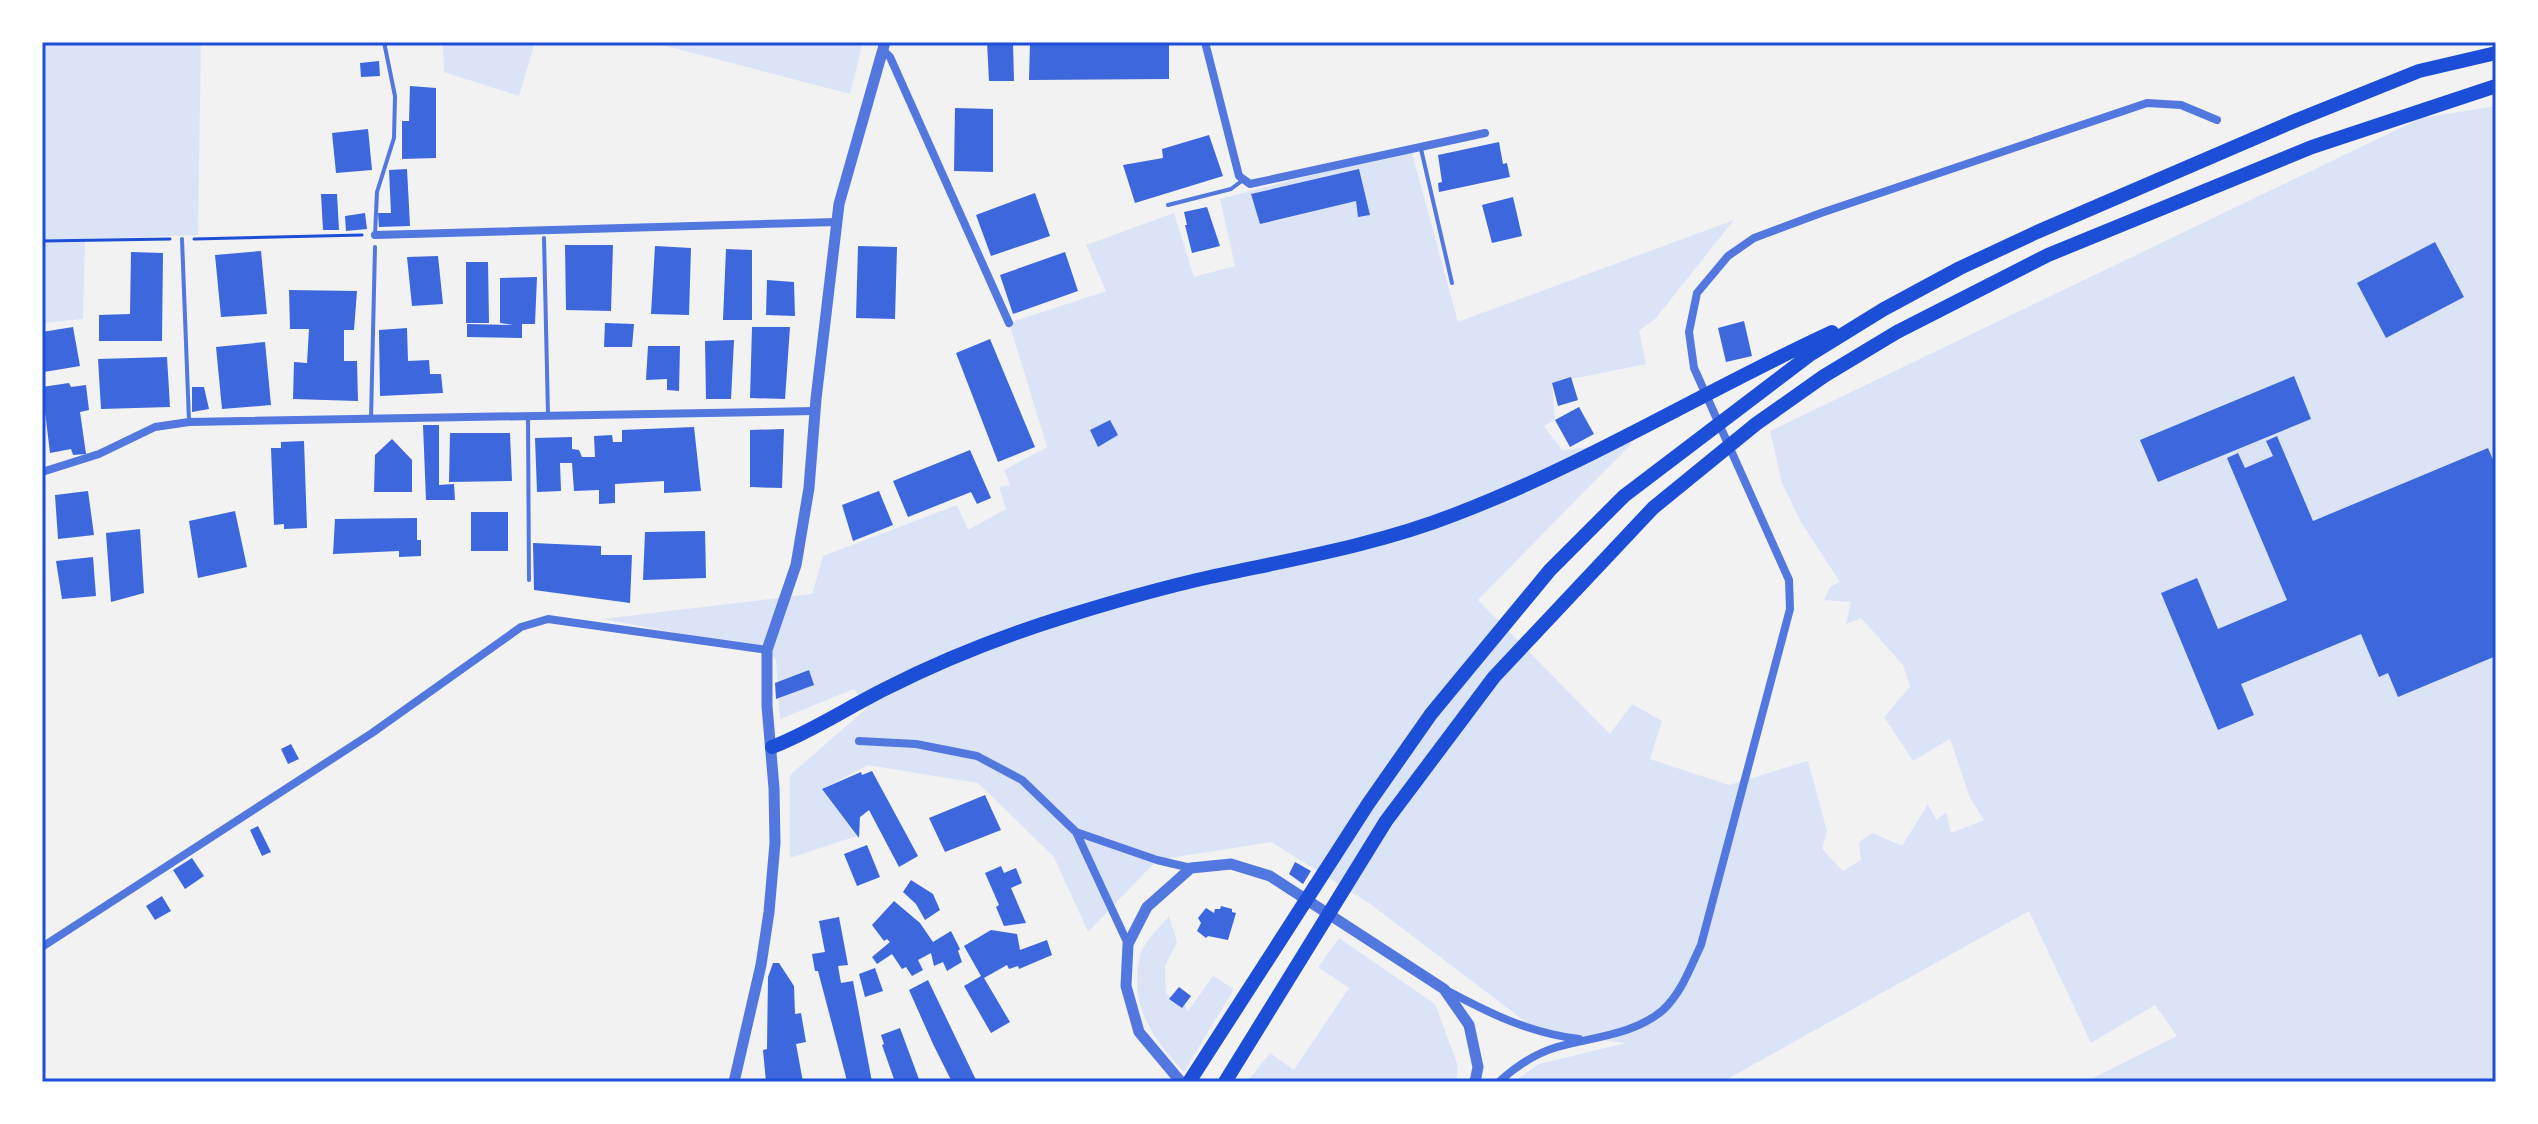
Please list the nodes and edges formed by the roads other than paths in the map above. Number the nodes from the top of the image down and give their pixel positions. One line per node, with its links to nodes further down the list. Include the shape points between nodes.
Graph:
1 (384, 42): 12 (lane, via 395,96 394,138 377,192)
2 (1205, 42): 9 (street)
3 (884, 46): 11 (street); 18 (street)
4 (2496, 53): 17 (highway, via 2419,71 2297,120 2037,232)
5 (2496, 86): 38 (highway, via 2312,147 2048,255 1897,332 1756,424 1653,508 1494,677 1386,821)
6 (2217, 120): 34 (street, via 2181,105 2147,103 1754,238 1728,256 1697,293 1689,332 1694,368 1789,580 1790,609 1701,945 1686,978 1662,1011 1631,1028)
7 (1485, 133): 8 (street)
8 (1420, 147): 9 (street, via 1259,183); 16 (lane)
9 (1243, 180): 10 (lane, via 1231,189)
10 (1168, 205)
11 (837, 222): 12 (street); 19 (street)
12 (375, 235)
13 (544, 238): 21 (lane)
14 (182, 239): 23 (lane)
15 (375, 247): 22 (lane)
16 (1452, 283)
17 (1884, 309): 28 (highway, via 1572,464 1454,515 1333,551 1166,587 1003,637 886,688); 37 (highway, via 1777,378 1624,496 1550,570 1431,714)
18 (1009, 323)
19 (815, 411): 21 (street); 26 (street, via 796,565)
20 (528, 415): 21 (street); 22 (street); 25 (lane)
21 (548, 415)
22 (371, 419): 23 (street)
23 (189, 422): 24 (street, via 155,427 99,454)
24 (42, 472)
25 (529, 580)
26 (767, 650): 28 (street); 32 (street, via 548,619 521,627 372,733)
27 (859, 741): 29 (street, via 916,744 977,756 1022,780)
28 (772, 747): 35 (street, via 775,843 769,912)
29 (1076, 832): 30 (street); 31 (street)
30 (1191, 868): 31 (street, via 1147,907); 33 (street, via 1231,864 1270,876)
31 (1128, 944): 36 (street, via 1126,986 1139,1032)
32 (42, 947)
33 (1444, 989): 34 (street, via 1519,1026); 39 (street, via 1469,1025 1478,1067)
34 (1587, 1040): 40 (street, via 1525,1060)
35 (734, 1082)
36 (1181, 1082)
37 (1189, 1082)
38 (1225, 1082)
39 (1475, 1082)
40 (1499, 1082)

